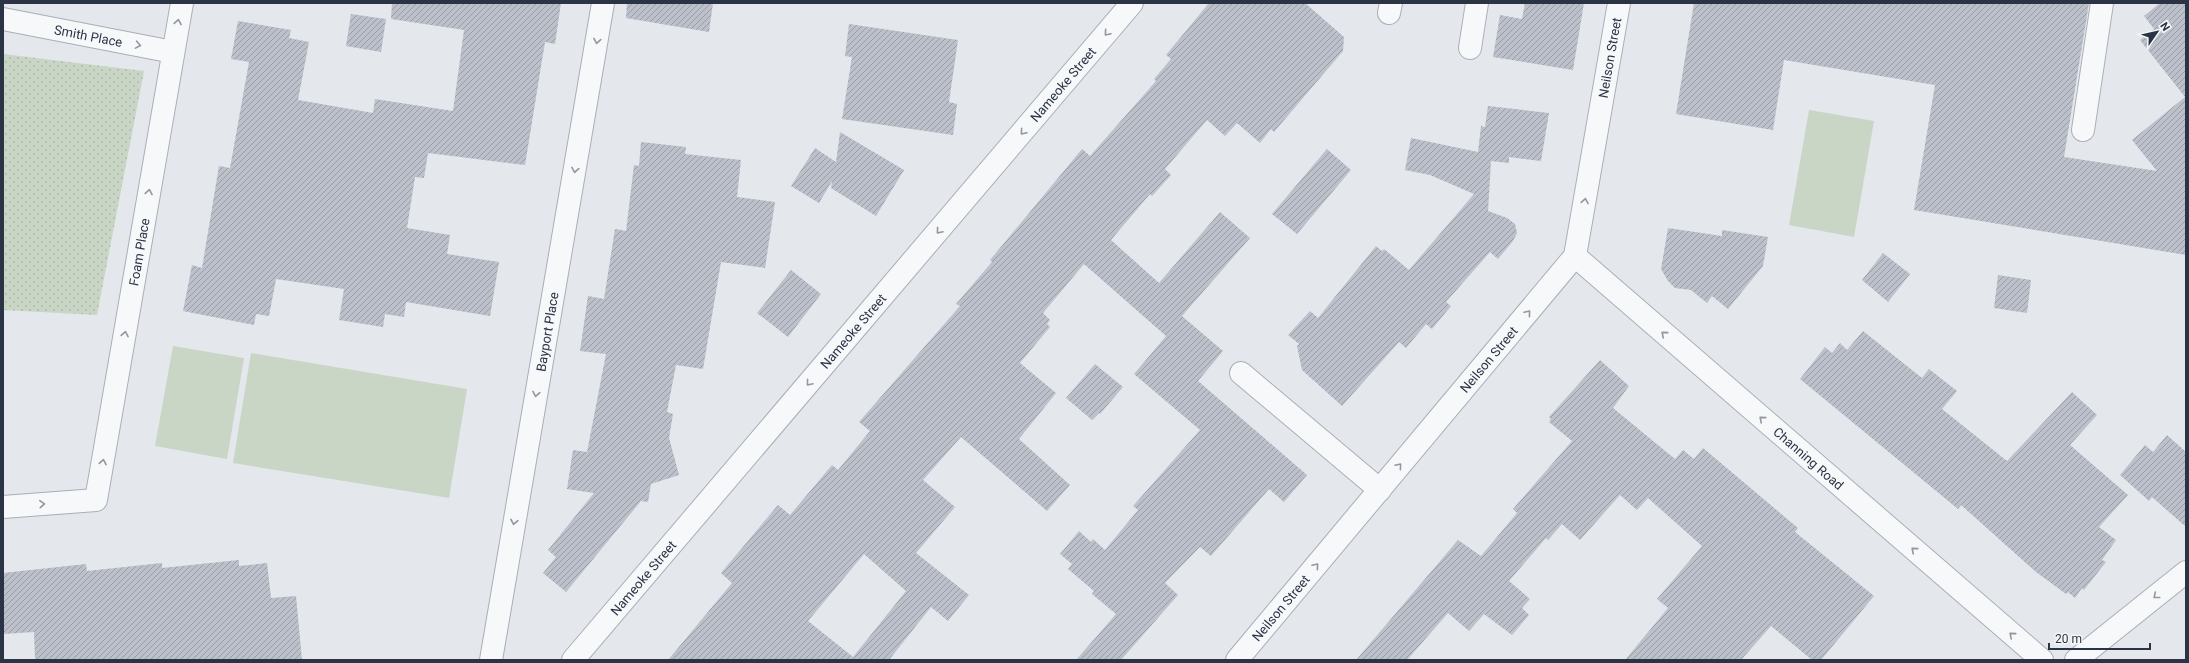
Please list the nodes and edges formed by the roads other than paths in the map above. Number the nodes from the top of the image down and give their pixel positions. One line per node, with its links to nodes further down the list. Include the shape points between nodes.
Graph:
1 (182, 3): 9 (street, Foam Place, one-way to 1)
2 (603, 3): 16 (street, Bayport Place, one-way to 16)
3 (1132, 3): 17 (street, Nameoke Street, one-way to 17)
4 (1477, 3): 8 (street)
5 (1619, 3): 11 (street, Neilson Street, one-way to 5)
6 (2102, 3): 10 (street)
7 (3, 19): 9 (street, Smith Place, one-way to 9)
8 (1470, 48)
9 (173, 52): 14 (street, Foam Place, one-way to 9, via 96,500)
10 (2083, 130)
11 (1575, 256): 13 (street, Neilson Street, one-way to 11); 19 (street, Channing Road, one-way to 11)
12 (1240, 373): 13 (street)
13 (1380, 490): 18 (street, Neilson Street, one-way to 13)
14 (3, 507)
15 (2186, 572): 20 (street, one-way to 20)
16 (491, 660)
17 (574, 660)
18 (1237, 660)
19 (2042, 660)
20 (2076, 660)

